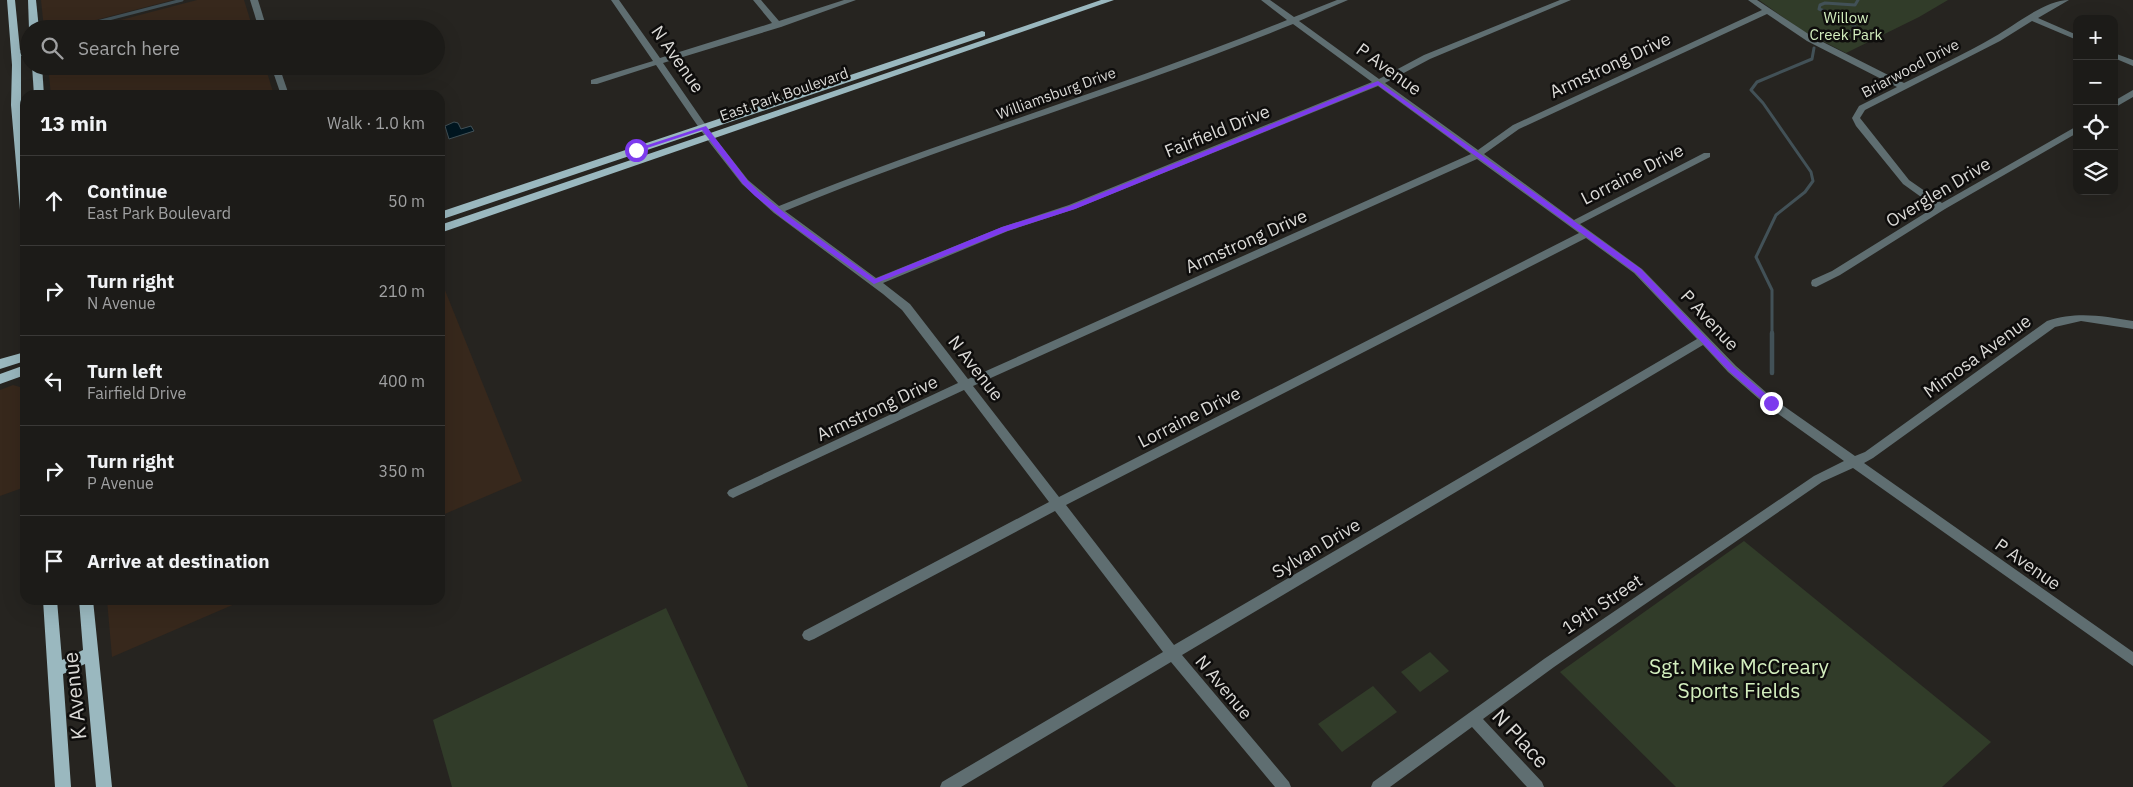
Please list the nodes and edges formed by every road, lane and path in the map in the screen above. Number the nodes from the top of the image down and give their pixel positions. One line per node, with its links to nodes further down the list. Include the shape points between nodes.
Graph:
1 (11, 0): 22 (main road)
2 (32, 0): 16 (main road)
3 (254, 0): 17 (street)
4 (615, 0): 24 (street, N Avenue)
5 (757, 0): 19 (street)
6 (852, 0): 19 (street)
7 (1084, 0): 37 (main road, East Park Boulevard)
8 (1110, 0): 37 (main road, East Park Boulevard)
9 (1265, 0): 18 (street, P Avenue)
10 (1344, 0): 18 (street, Williamsburg Drive)
11 (1566, 0): 29 (street, Fairfield Drive, via 1427,57)
12 (1752, 0): 14 (street)
13 (2065, 0): 15 (street, Briarwood Drive)
14 (1768, 10): 30 (street, via 1810,39); 38 (street, Armstrong Drive, via 1516,127)
15 (2032, 18): 20 (street); 30 (street, Briarwood Drive)
16 (33, 20)
17 (260, 20)
18 (1293, 21): 29 (street, P Avenue); 41 (street, Williamsburg Drive)
19 (778, 25): 24 (street)
20 (2073, 36)
21 (20, 53): 22 (main road)
22 (16, 54): 34 (main road)
23 (2118, 57): 25 (street)
24 (658, 62): 28 (street); 37 (street, N Avenue)
25 (2133, 64)
26 (38, 75): 31 (main road)
27 (278, 75): 32 (street)
28 (594, 82)
29 (1378, 83): 38 (street, P Avenue); 46 (street, Fairfield Drive, via 1072,207 1005,229)
30 (1903, 86): 40 (street, Briarwood Drive, via 1862,108 1856,118 1906,182)
31 (39, 90)
32 (283, 90)
33 (2133, 94): 35 (street)
34 (20, 102)
35 (2118, 103)
36 (2073, 131): 40 (street, Overglen Drive)
37 (706, 132): 41 (street, N Avenue, via 745,182); 42 (main road, East Park Boulevard); 44 (main road, East Park Boulevard)
38 (1477, 155): 43 (street, P Avenue); 54 (street, Armstrong Drive)
39 (1707, 155): 43 (street, Lorraine Drive)
40 (1942, 207): 47 (street, Overglen Drive, via 1836,274)
41 (777, 210): 46 (street, N Avenue)
42 (445, 214)
43 (1573, 224): 45 (street, P Avenue)
44 (445, 227)
45 (1587, 233): 49 (street, P Avenue, via 1638,271); 57 (street, Lorraine Drive)
46 (874, 282): 54 (street, N Avenue, via 906,307)
47 (1816, 283)
48 (2133, 325): 55 (street, Mimosa Avenue, via 2082,317 2051,324 1870,455)
49 (1703, 340): 55 (street, P Avenue, via 1771,403); 62 (street, Sylvan Drive)
50 (20, 358): 51 (main road)
51 (0, 364)
52 (20, 372): 53 (main road)
53 (0, 379)
54 (967, 384): 56 (street, Armstrong Drive); 57 (street, N Avenue)
55 (1853, 462): 63 (street, P Avenue); 65 (street, 19th Street, via 1818,479)
56 (733, 493)
57 (1057, 504): 60 (street, Lorraine Drive); 62 (street, N Avenue)
58 (50, 605): 64 (main road, K Avenue)
59 (87, 605): 61 (main road, K Avenue)
60 (809, 635)
61 (92, 654): 64 (main road); 67 (main road, K Avenue)
62 (1172, 654): 68 (street, Sylvan Drive); 69 (street, N Avenue)
63 (2133, 660)
64 (55, 670): 66 (main road, K Avenue)
65 (1473, 718): 70 (street, 19th Street); 71 (street, N Place)
66 (63, 787)
67 (104, 787)
68 (947, 787)
69 (1284, 787)
70 (1378, 787)
71 (1537, 787)

